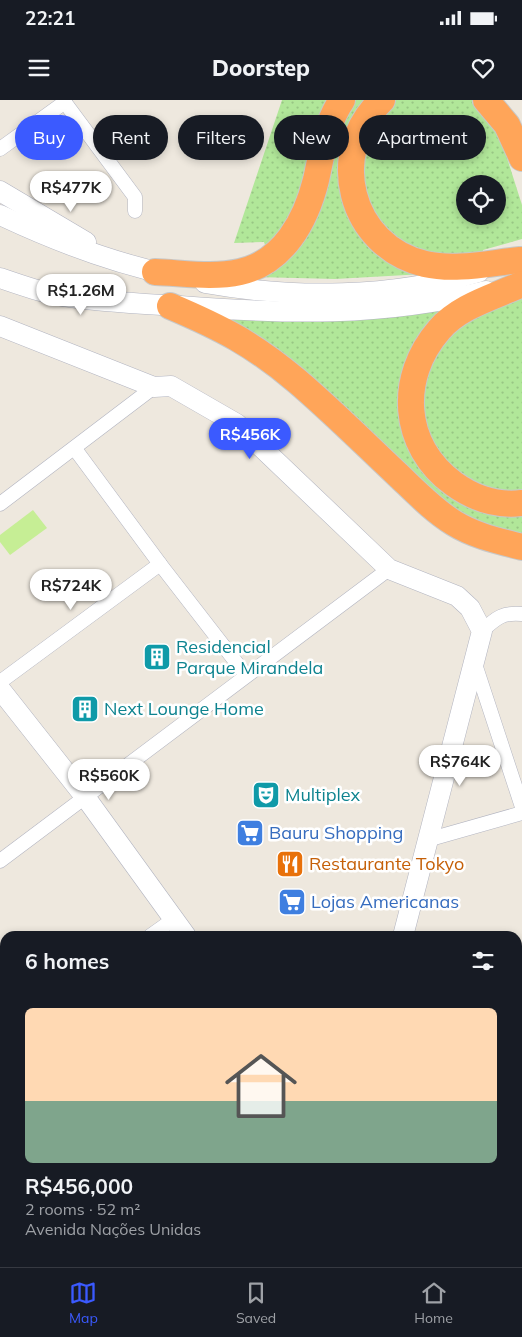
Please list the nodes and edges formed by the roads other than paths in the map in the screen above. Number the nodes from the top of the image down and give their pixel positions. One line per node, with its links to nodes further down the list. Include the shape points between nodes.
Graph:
1 (342, 100): 13 (highway, via 330,123 316,182 303,218 283,247 256,267 240,272)
2 (382, 100): 14 (highway, via 358,131 350,158 355,201 374,232 390,247 424,264)
3 (486, 100): 8 (highway, via 507,125)
4 (510, 100): 6 (highway)
5 (64, 101): 7 (street); 10 (street)
6 (522, 140)
7 (0, 149)
8 (522, 158)
9 (0, 191): 12 (street)
10 (135, 204)
11 (0, 215): 12 (street, via 65,244)
12 (125, 264): 13 (street)
13 (156, 272): 14 (street, via 207,283 283,292 359,292)
14 (521, 272): 16 (street, via 420,305 331,313); 20 (highway, via 440,328 415,368 411,399 419,442 443,475 470,494 491,502)
15 (0, 278): 16 (street, via 69,297)
16 (170, 306): 22 (highway, via 221,327 273,361 419,496 454,523 489,539)
17 (0, 326): 18 (street)
18 (154, 386): 19 (street); 24 (street, via 171,386 238,424)
19 (75, 449): 21 (street); 23 (street)
20 (522, 503)
21 (0, 504)
22 (522, 547)
23 (160, 564): 28 (street); 29 (street)
24 (389, 569): 26 (street, via 457,596 470,608); 28 (street)
25 (522, 614): 26 (street, via 507,612)
26 (482, 630): 27 (street)
27 (475, 664): 32 (street); 34 (street)
28 (246, 676): 31 (street)
29 (0, 682)
30 (0, 689): 31 (street)
31 (86, 798): 35 (street); 36 (street)
32 (522, 807)
33 (522, 813): 34 (street)
34 (427, 840): 39 (street)
35 (0, 862)
36 (174, 919): 37 (street); 38 (street)
37 (157, 931)
38 (182, 931)
39 (404, 931)

